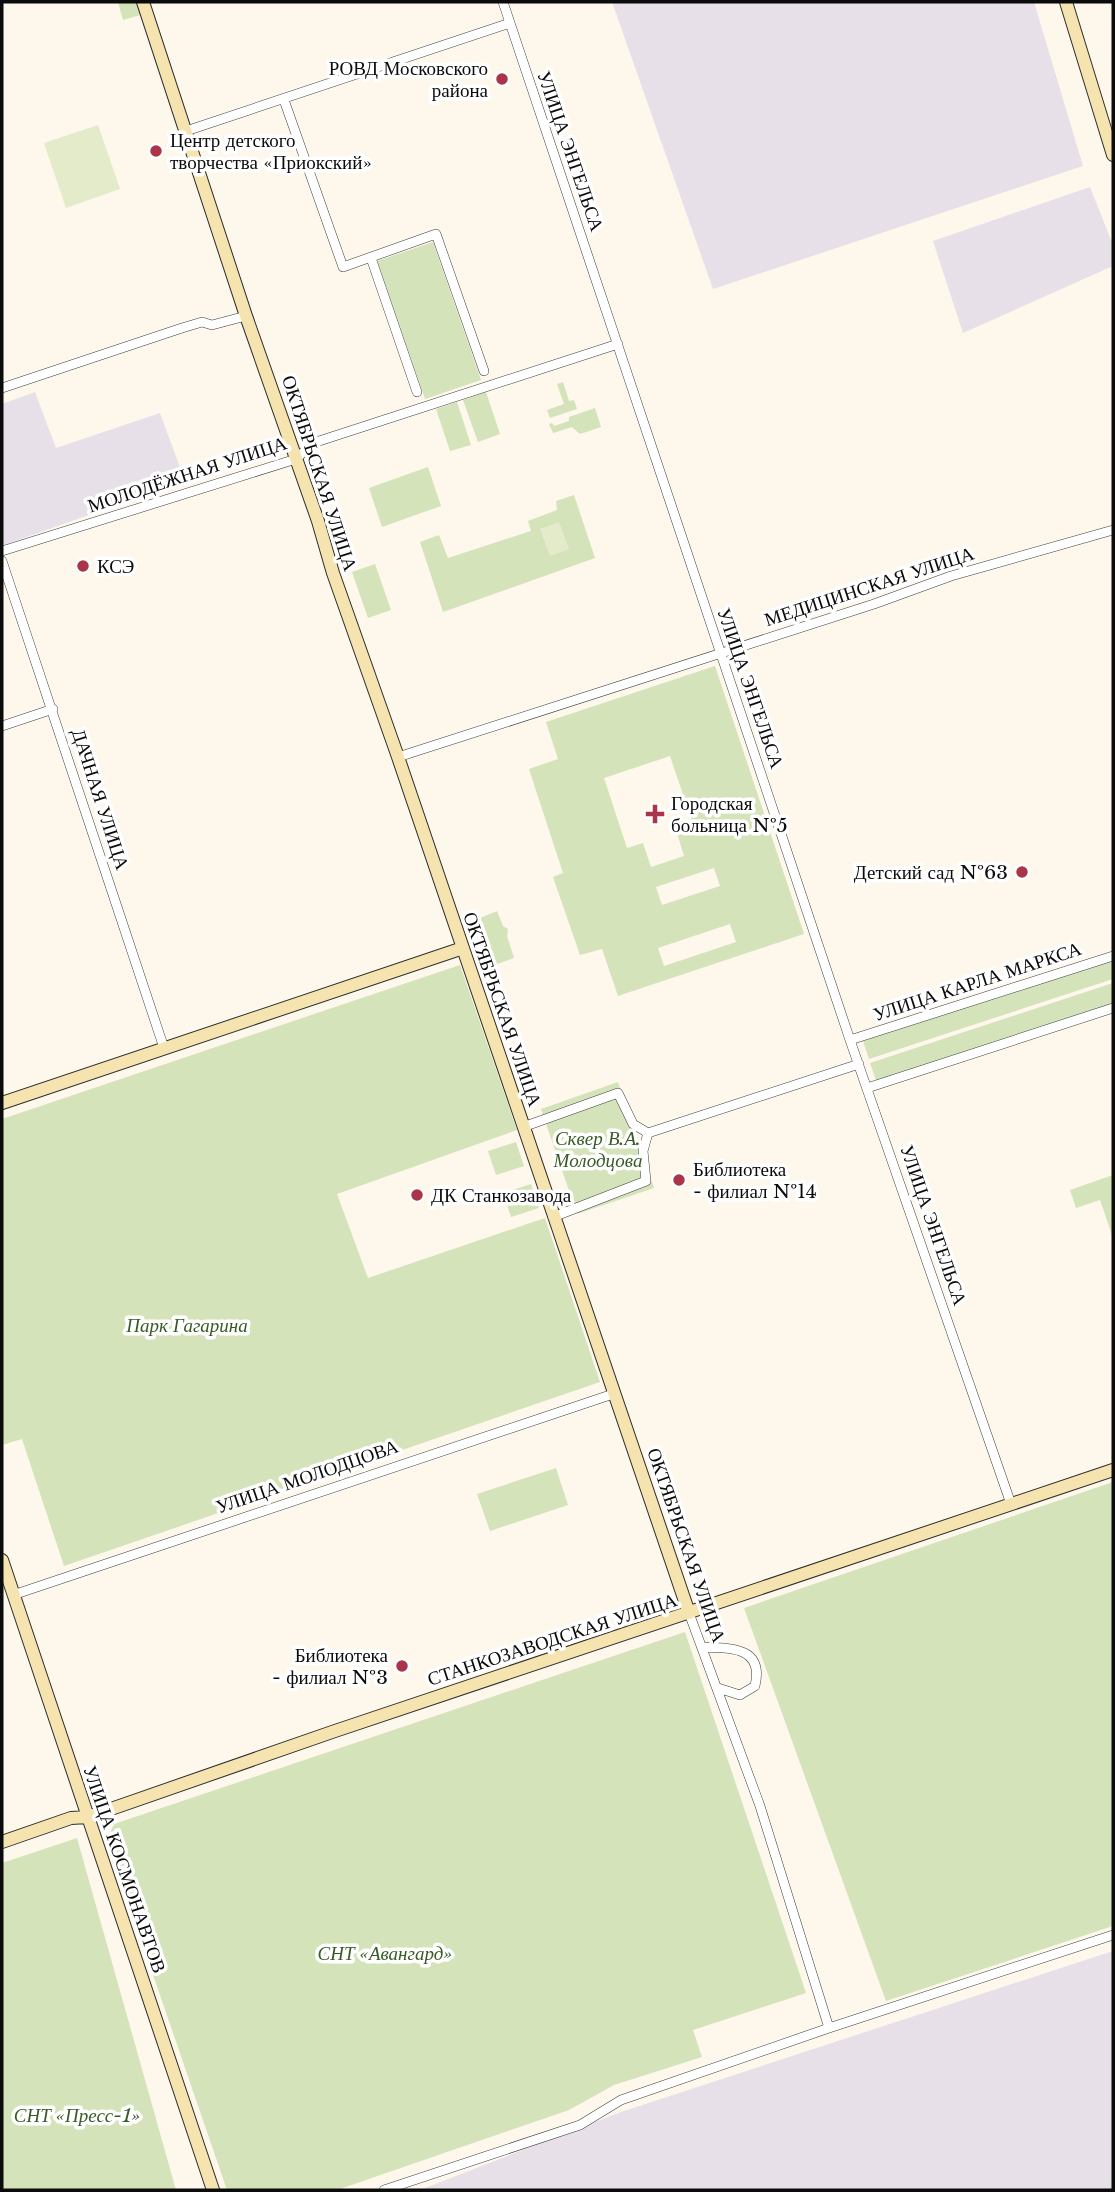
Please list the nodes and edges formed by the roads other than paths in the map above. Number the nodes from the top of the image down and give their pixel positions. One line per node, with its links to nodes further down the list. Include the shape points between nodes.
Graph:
1 (143, 2): 6 (street, ОКТЯБРЬСКАЯ УЛИЦА)
2 (502, 2): 4 (street, УЛИЦА ЭНГЕЛЬСА)
3 (1066, 2): 7 (street)
4 (510, 23): 5 (street); 10 (street, УЛИЦА ЭНГЕЛЬСА)
5 (284, 100): 6 (street); 8 (street, via 343,267)
6 (187, 131): 9 (street, ОКТЯБРЬСКАЯ УЛИЦА)
7 (1113, 155)
8 (371, 258): 11 (street, via 436,234); 13 (street)
9 (246, 316): 12 (street, via 212,325 202,322); 14 (street, ОКТЯБРЬСКАЯ УЛИЦА)
10 (618, 344): 14 (street, МОЛОДЁЖНАЯ УЛИЦА, via 313,443); 18 (street, УЛИЦА ЭНГЕЛЬСА)
11 (484, 371)
12 (2, 388)
13 (417, 391)
14 (296, 458): 16 (street, МОЛОДЁЖНАЯ УЛИЦА); 21 (street, ОКТЯБРЬСКАЯ УЛИЦА)
15 (1113, 530): 18 (street, МЕДИЦИНСКАЯ УЛИЦА, via 951,576)
16 (2, 551)
17 (2, 561): 19 (street, ДАЧНАЯ УЛИЦА)
18 (721, 653): 21 (street, МЕДИЦИНСКАЯ УЛИЦА); 25 (street, УЛИЦА ЭНГЕЛЬСА)
19 (52, 709): 20 (street); 26 (street, ДАЧНАЯ УЛИЦА)
20 (2, 726)
21 (398, 757): 22 (street, ОКТЯБРЬСКАЯ УЛИЦА)
22 (463, 948): 26 (street); 30 (street, ОКТЯБРЬСКАЯ УЛИЦА)
23 (1113, 956): 25 (street, УЛИЦА КАРЛА МАРКСА)
24 (1113, 1008): 28 (street)
25 (850, 1040): 27 (street, УЛИЦА ЭНГЕЛЬСА)
26 (164, 1048): 29 (street)
27 (859, 1065): 28 (street, УЛИЦА ЭНГЕЛЬСА); 31 (street)
28 (867, 1088): 35 (street, УЛИЦА ЭНГЕЛЬСА)
29 (2, 1103)
30 (523, 1127): 31 (street, via 618,1093 633,1124); 32 (street, ОКТЯБРЬСКАЯ УЛИЦА)
31 (648, 1133): 32 (street, via 643,1151 646,1181)
32 (553, 1217): 33 (street, ОКТЯБРЬСКАЯ УЛИЦА)
33 (613, 1394): 37 (street, УЛИЦА МОЛОДЦОВА); 38 (street, ОКТЯБРЬСКАЯ УЛИЦА)
34 (1113, 1469): 35 (street, СТАНКОЗАВОДСКАЯ УЛИЦА)
35 (1011, 1504): 38 (street, СТАНКОЗАВОДСКАЯ УЛИЦА)
36 (2, 1560): 37 (street, УЛИЦА КОСМОНАВТОВ)
37 (13, 1595): 41 (street, УЛИЦА КОСМОНАВТОВ)
38 (689, 1614): 39 (street, ОКТЯБРЬСКАЯ УЛИЦА); 41 (street, СТАНКОЗАВОДСКАЯ УЛИЦА)
39 (702, 1647): 40 (street, ОКТЯБРЬСКАЯ УЛИЦА); 40 (street, via 736,1648 750,1656 758,1671 755,1686 740,1695)
40 (718, 1688): 44 (street, ОКТЯБРЬСКАЯ УЛИЦА)
41 (88, 1817): 42 (street, СТАНКОЗАВОДСКАЯ УЛИЦА, via 71,1818); 45 (street, УЛИЦА КОСМОНАВТОВ)
42 (2, 1842)
43 (1113, 1935): 44 (street)
44 (829, 2028): 46 (street, via 621,2099 580,2125)
45 (213, 2190)
46 (384, 2190)

